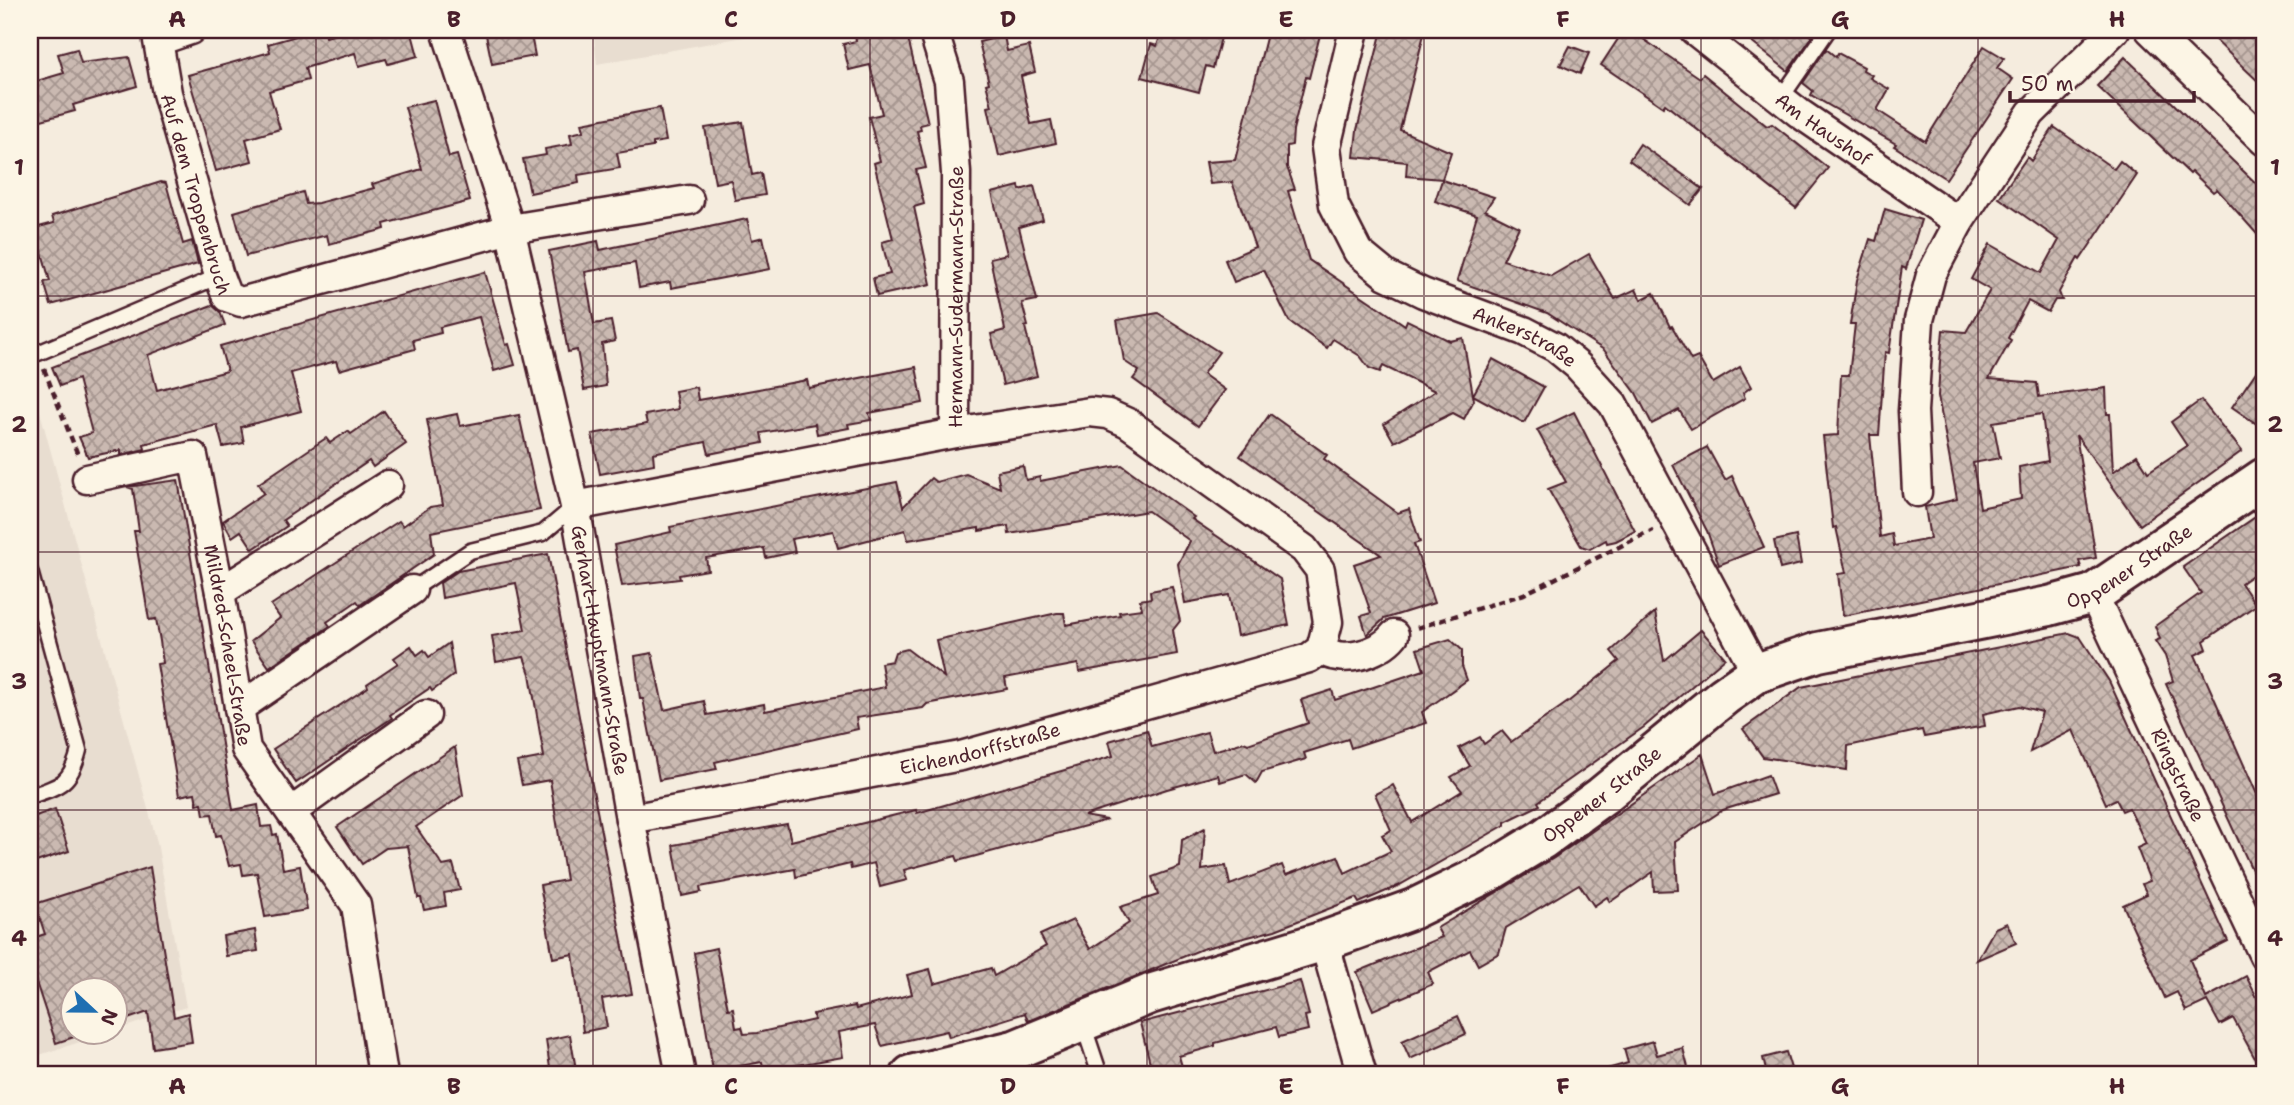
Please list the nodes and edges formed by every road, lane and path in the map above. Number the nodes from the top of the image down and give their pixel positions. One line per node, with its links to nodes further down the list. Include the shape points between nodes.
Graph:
1 (190, 30): 14 (street, Auf dem Troppenbruch, via 158,41 167,93)
2 (446, 30): 13 (street, Gerhart-Hauptmann-Straße)
3 (933, 30): 16 (street, Hermann-Sudermann-Straße, via 949,81 956,173)
4 (1354, 30): 22 (street, Ankerstraße, via 1326,147 1334,205 1358,252 1386,275 1524,331 1578,366 1614,404)
5 (1694, 30): 9 (street, Am Haushof)
6 (1828, 30): 9 (lane)
7 (2115, 30): 12 (street, via 2032,113)
8 (2150, 30): 10 (street)
9 (1781, 98): 12 (street, Am Haushof)
10 (2264, 141)
11 (689, 200): 13 (street)
12 (1959, 222): 20 (street, via 1930,275 1919,320 1913,411)
13 (510, 229): 14 (street, Auf dem Troppenbruch, via 241,302 227,297); 21 (street, Gerhart-Hauptmann-Straße)
14 (219, 276): 15 (lane)
15 (38, 353): 18 (path)
16 (955, 433): 21 (street, Hermann-Sudermann-Straße); 28 (street, via 1090,412 1128,423 1304,549 1320,570 1328,622)
17 (2264, 478): 26 (street, Oppener Straße)
18 (88, 479): 25 (street, Mildred-Scheel-Straße, via 193,456)
19 (388, 485): 25 (street)
20 (1917, 492)
21 (575, 506): 24 (lane, via 543,533 470,551); 34 (street, Gerhart-Hauptmann-Straße)
22 (1673, 520): 27 (path, via 1524,594); 29 (street, Ankerstraße)
23 (30, 571): 32 (lane, via 79,750 69,778)
24 (412, 590): 30 (street)
25 (220, 592): 30 (street, Mildred-Scheel-Straße)
26 (2093, 594): 29 (street, Oppener Straße, via 1818,652); 36 (street, Ringstraße)
27 (1394, 635): 28 (street, via 1385,646 1342,658)
28 (1321, 649): 34 (street, Eichendorffstraße, via 1309,658 961,756)
29 (1757, 673): 35 (street, Oppener Straße, via 1543,839 1487,873 1412,909)
30 (239, 708): 33 (street, Mildred-Scheel-Straße, via 246,749)
31 (426, 715): 33 (street)
32 (30, 796)
33 (291, 812): 38 (street, Mildred-Scheel-Straße, via 356,905)
34 (630, 819): 39 (street, Gerhart-Hauptmann-Straße)
35 (1324, 941): 37 (street, Oppener Straße, via 1150,994); 42 (street)
36 (2264, 956)
37 (1083, 1024): 40 (street, Oppener Straße, via 1014,1050); 41 (lane)
38 (383, 1075)
39 (681, 1075)
40 (911, 1075)
41 (1100, 1075)
42 (1362, 1075)

